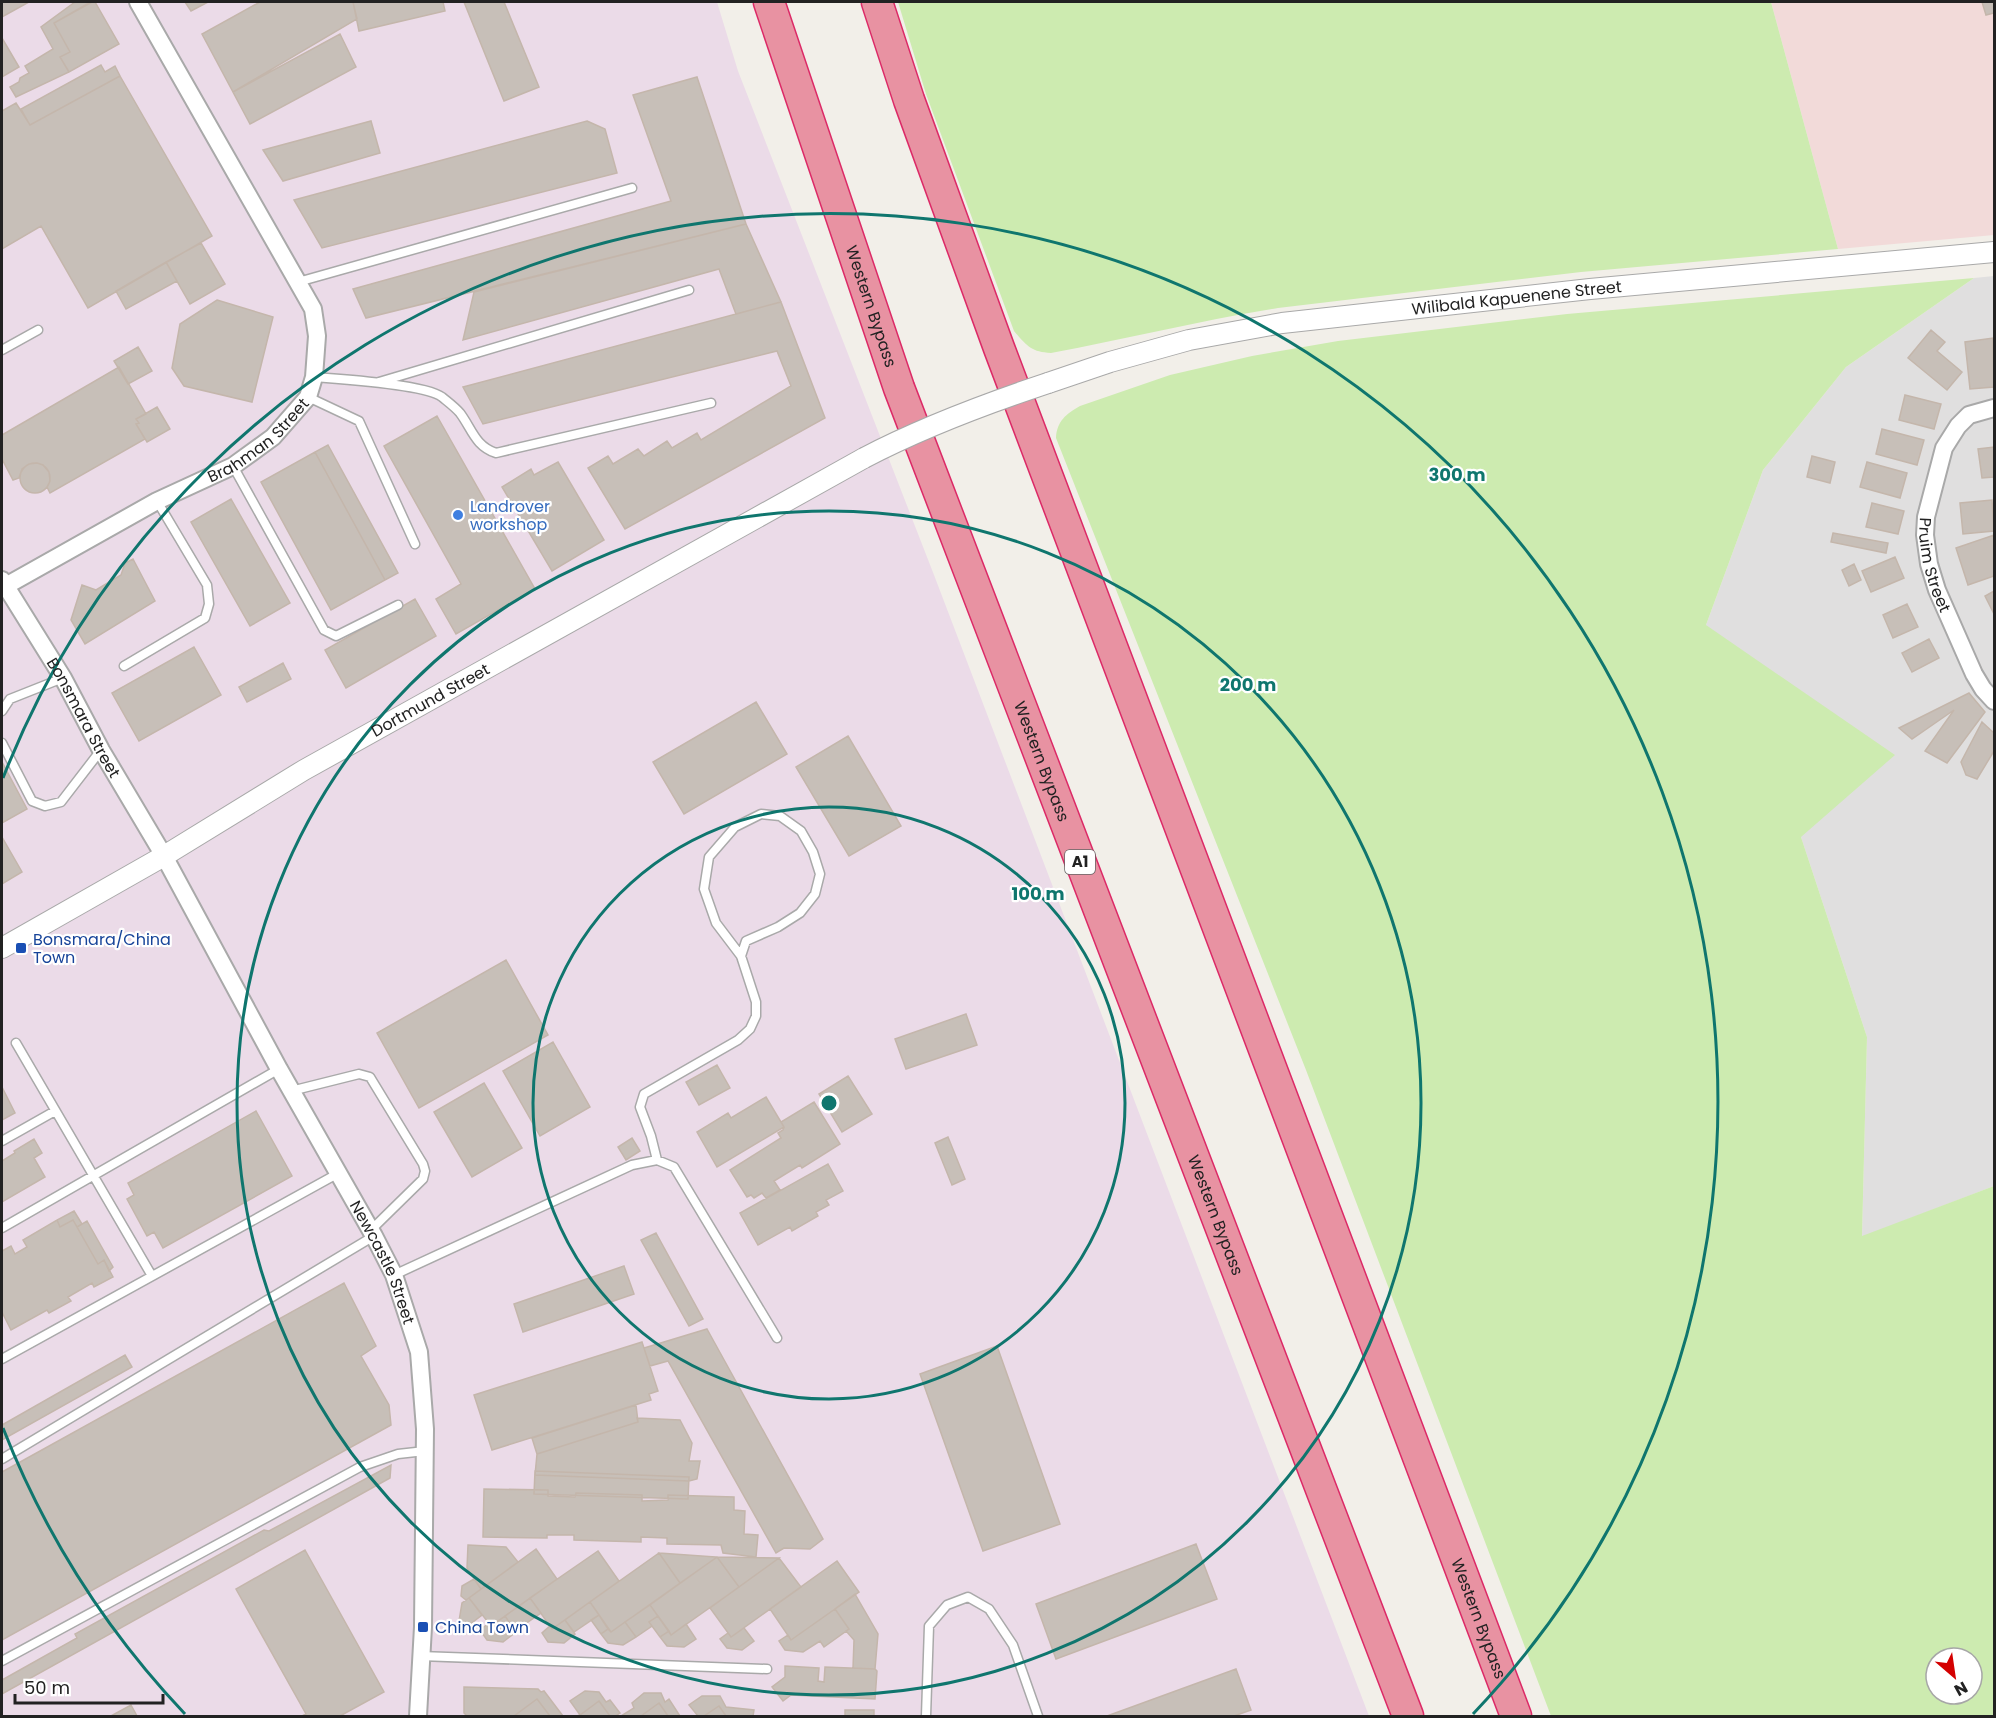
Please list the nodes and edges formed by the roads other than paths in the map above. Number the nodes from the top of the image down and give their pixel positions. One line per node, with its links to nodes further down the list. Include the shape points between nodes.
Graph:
1 (138, 2): 6 (street, Brahman Street)
2 (769, 2): 53 (highway, Western Bypass / A1, via 899,388)
3 (877, 2): 54 (highway, Western Bypass, via 999,348)
4 (632, 188): 6 (lane)
5 (1995, 252): 15 (street, Wilibald Kapuenene Street, bridge, via 1590,289 1282,323 1189,340 1048,382 967,410)
6 (298, 282): 10 (street, Brahman Street, via 313,309 317,336)
7 (689, 290): 11 (lane)
8 (39, 330): 9 (lane)
9 (2, 350)
10 (314, 377): 11 (lane); 12 (street, Brahman Street)
11 (376, 383): 13 (lane, via 440,395 459,412 477,441 496,453)
12 (308, 397): 16 (street, Brahman Street, via 273,437); 18 (lane, via 359,421)
13 (711, 403)
14 (1995, 408): 24 (street, Pruim Street, via 1969,416 1944,448 1925,535 1938,590 1974,674)
15 (864, 458): 28 (street, Dortmund Street, via 304,770)
16 (233, 466): 17 (street, Brahman Street); 20 (lane, via 324,630 336,636)
17 (158, 501): 19 (street, Brahman Street); 21 (lane, via 207,585 209,604 205,618)
18 (415, 544)
19 (3, 585): 22 (street, Bonsmara Street)
20 (398, 605)
21 (124, 666)
22 (63, 678): 23 (lane); 27 (street, Bonsmara Street)
23 (6, 698): 25 (lane)
24 (1995, 701)
25 (2, 711)
26 (2, 743): 27 (lane, via 32,801 45,806 61,801)
27 (101, 750): 28 (street, Bonsmara Street)
28 (164, 856): 29 (street, Dortmund Street); 32 (street, Newcastle Street)
29 (2, 948)
30 (741, 956): 30 (lane, via 717,923 704,889 709,857 735,828 761,814 780,816 801,831 813,852 820,873 815,894 800,913 746,941); 36 (lane, via 756,1002 756,1016 750,1029 738,1040 644,1094 640,1107)
31 (16, 1043): 34 (lane)
32 (279, 1070): 33 (street, Newcastle Street); 38 (lane)
33 (291, 1091): 37 (street, Newcastle Street); 40 (lane, via 359,1074 370,1077 423,1164 423,1179)
34 (55, 1111): 35 (lane); 38 (lane)
35 (2, 1141)
36 (657, 1160): 41 (lane, via 632,1165); 43 (lane, via 674,1167)
37 (337, 1174): 40 (street, Newcastle Street); 42 (lane)
38 (92, 1176): 39 (lane); 42 (lane)
39 (2, 1228)
40 (372, 1233): 41 (street, Newcastle Street); 46 (lane)
41 (393, 1275): 45 (street, Newcastle Street, via 419,1352)
42 (152, 1276): 44 (lane)
43 (777, 1338)
44 (2, 1359)
45 (425, 1451): 47 (street, Newcastle Street); 48 (lane, via 398,1454 360,1467)
46 (2, 1459)
47 (420, 1656): 49 (lane); 50 (street, Newcastle Street)
48 (2, 1661)
49 (767, 1670)
50 (418, 1716)
51 (926, 1716): 52 (lane, via 929,1626 947,1605 968,1597 989,1609 1013,1646)
52 (1038, 1716)
53 (1408, 1716)
54 (1516, 1716)

